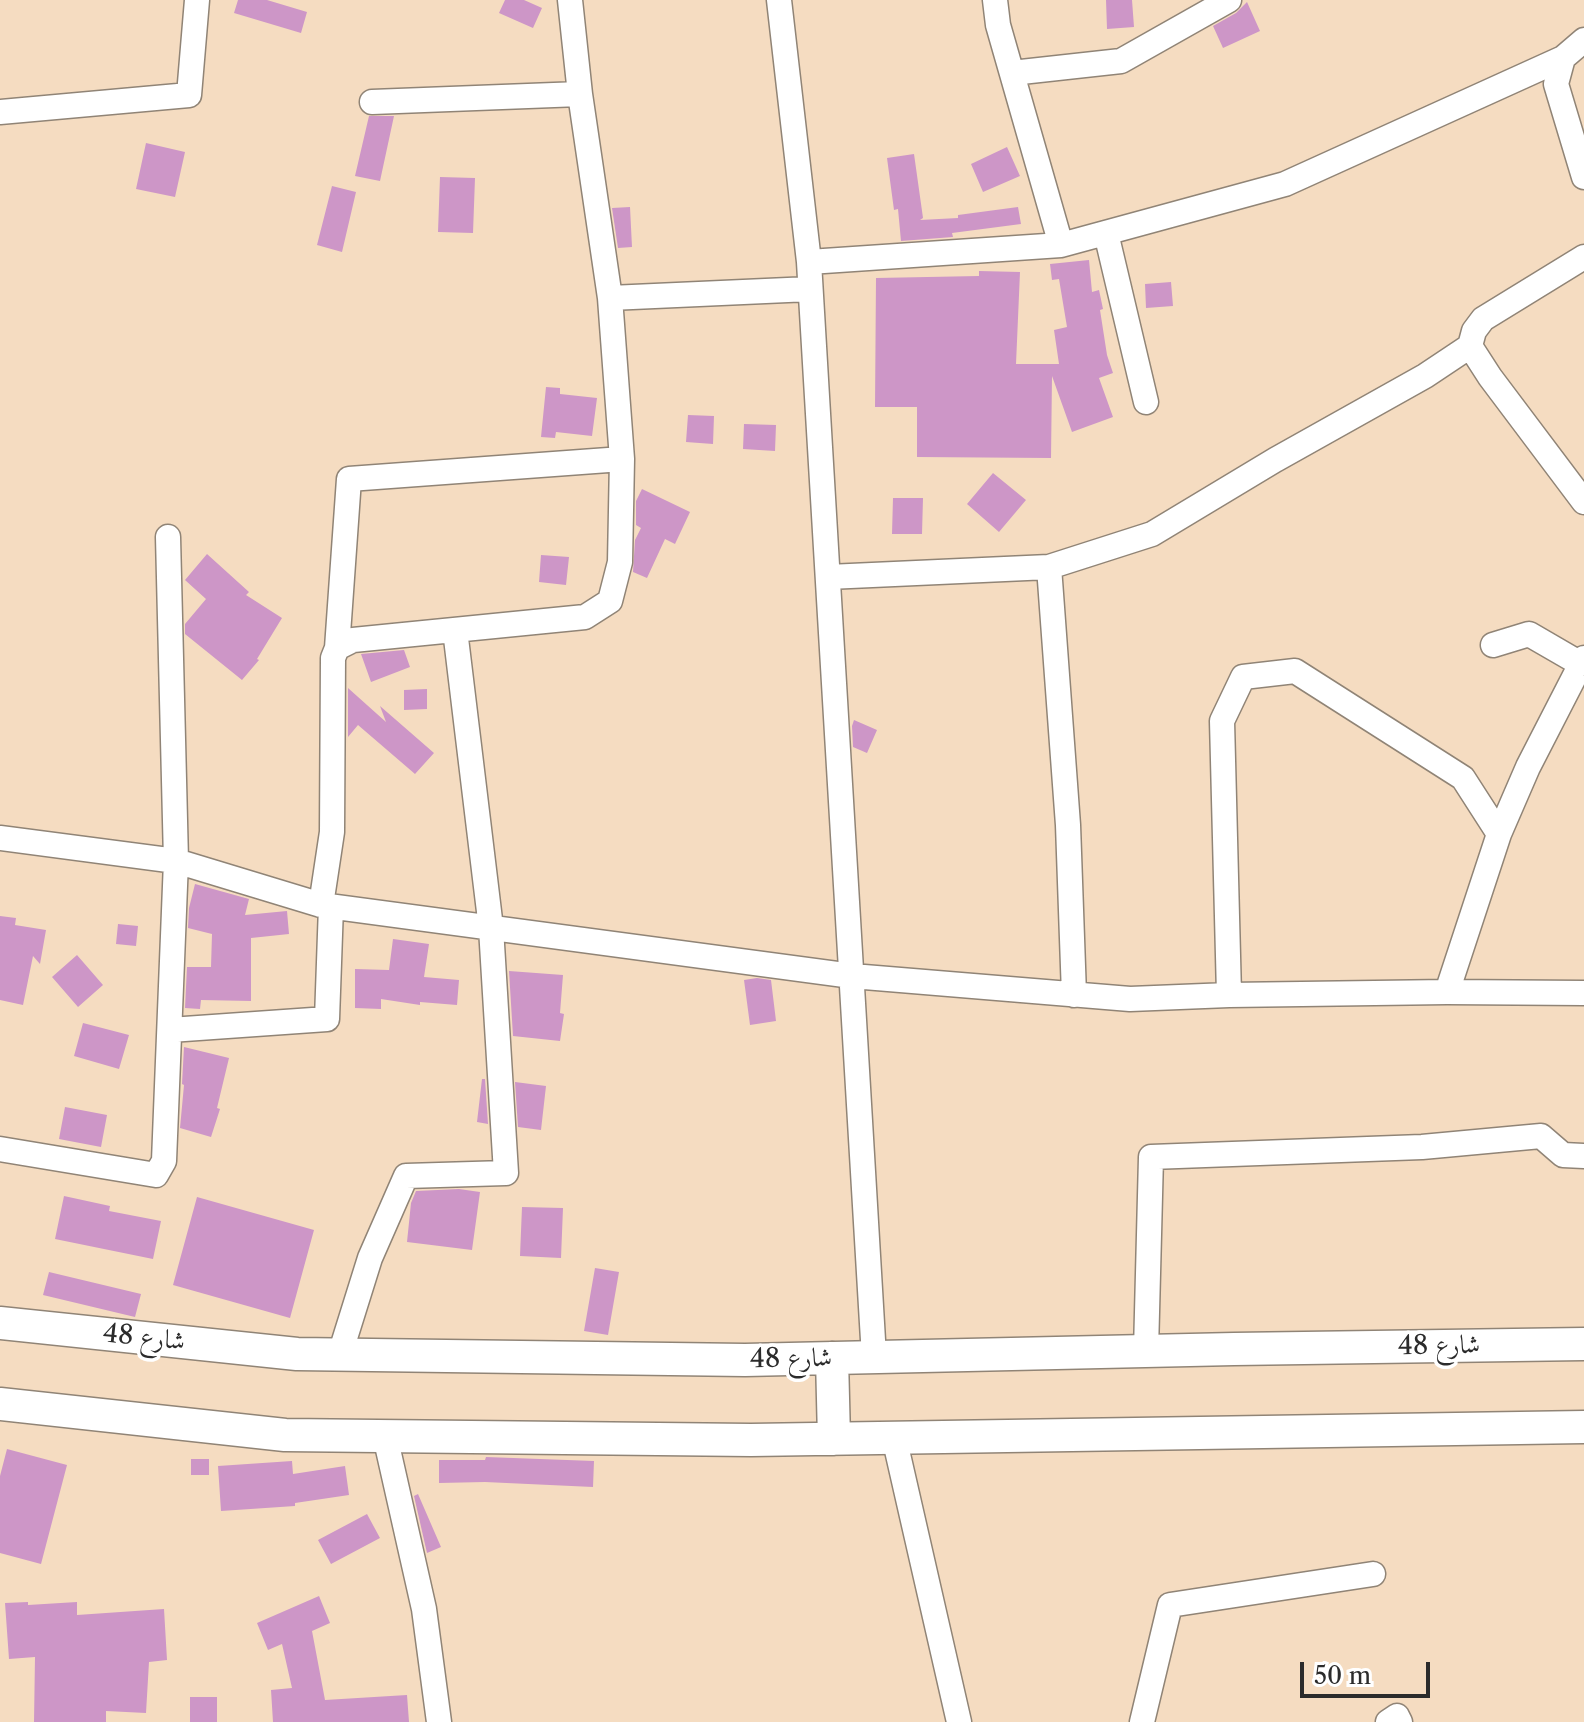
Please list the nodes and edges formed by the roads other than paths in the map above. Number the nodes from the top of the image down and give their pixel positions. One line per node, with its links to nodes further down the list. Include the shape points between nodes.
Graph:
1 (197, 0): 11 (street, via 189,95)
2 (570, 0): 9 (street)
3 (779, 0): 16 (street)
4 (995, 0): 8 (street)
5 (1229, 0): 8 (street, via 1121,61)
6 (1584, 40): 7 (street)
7 (1563, 58): 12 (street, via 1556,84); 13 (street, via 1285,184)
8 (1012, 73): 14 (street)
9 (580, 94): 10 (street); 18 (street)
10 (372, 102)
11 (0, 112)
12 (1584, 177)
13 (1106, 233): 14 (street); 20 (street)
14 (1061, 245): 16 (street)
15 (1584, 257): 19 (street, via 1483,319)
16 (809, 262): 17 (street)
17 (810, 289): 18 (street); 25 (street)
18 (610, 298): 21 (street)
19 (1470, 346): 22 (street); 24 (street, via 1152,534)
20 (1146, 402)
21 (622, 459): 26 (street, via 620,562 610,601 585,617); 28 (street, via 349,479)
22 (1584, 502)
23 (168, 537): 32 (street)
24 (1049, 567): 25 (street); 38 (street)
25 (828, 577): 35 (street)
26 (455, 630): 28 (street, via 353,640); 34 (street)
27 (1493, 645): 29 (street, via 1529,634)
28 (337, 648): 33 (street)
29 (1582, 661): 30 (street)
30 (1499, 834): 36 (street); 39 (street, via 1463,778 1295,671 1243,677 1222,721)
31 (0, 838): 32 (street)
32 (176, 861): 33 (street); 40 (street)
33 (326, 906): 34 (street); 40 (street, via 327,1019)
34 (491, 928): 35 (street); 46 (street, via 506,1173 406,1176 370,1258)
35 (852, 976): 38 (street); 47 (street)
36 (1447, 992): 37 (street); 39 (street)
37 (1584, 993)
38 (1074, 995): 39 (street)
39 (1229, 995)
40 (170, 1030): 41 (street, via 164,1161 156,1175)
41 (0, 1149)
42 (1584, 1156): 45 (street, via 1563,1155 1541,1136 1422,1147 1151,1157)
43 (0, 1323): 46 (main road, شارع 48)
44 (1584, 1344): 45 (main road, شارع 48)
45 (1146, 1351): 47 (main road, شارع 48)
46 (340, 1354): 48 (main road, شارع 48)
47 (874, 1357): 48 (main road, شارع 48)
48 (832, 1358): 53 (main road)
49 (0, 1404): 51 (main road, via 285,1435)
50 (1584, 1427): 52 (main road)
51 (385, 1436): 53 (main road); 55 (street, via 424,1609)
52 (894, 1437): 53 (main road); 56 (street)
53 (834, 1439)
54 (1373, 1574): 57 (street, via 1170,1605)
55 (439, 1722)
56 (959, 1722)
57 (1142, 1722)
58 (1388, 1722): 59 (street, via 1397,1716)
59 (1400, 1722)

